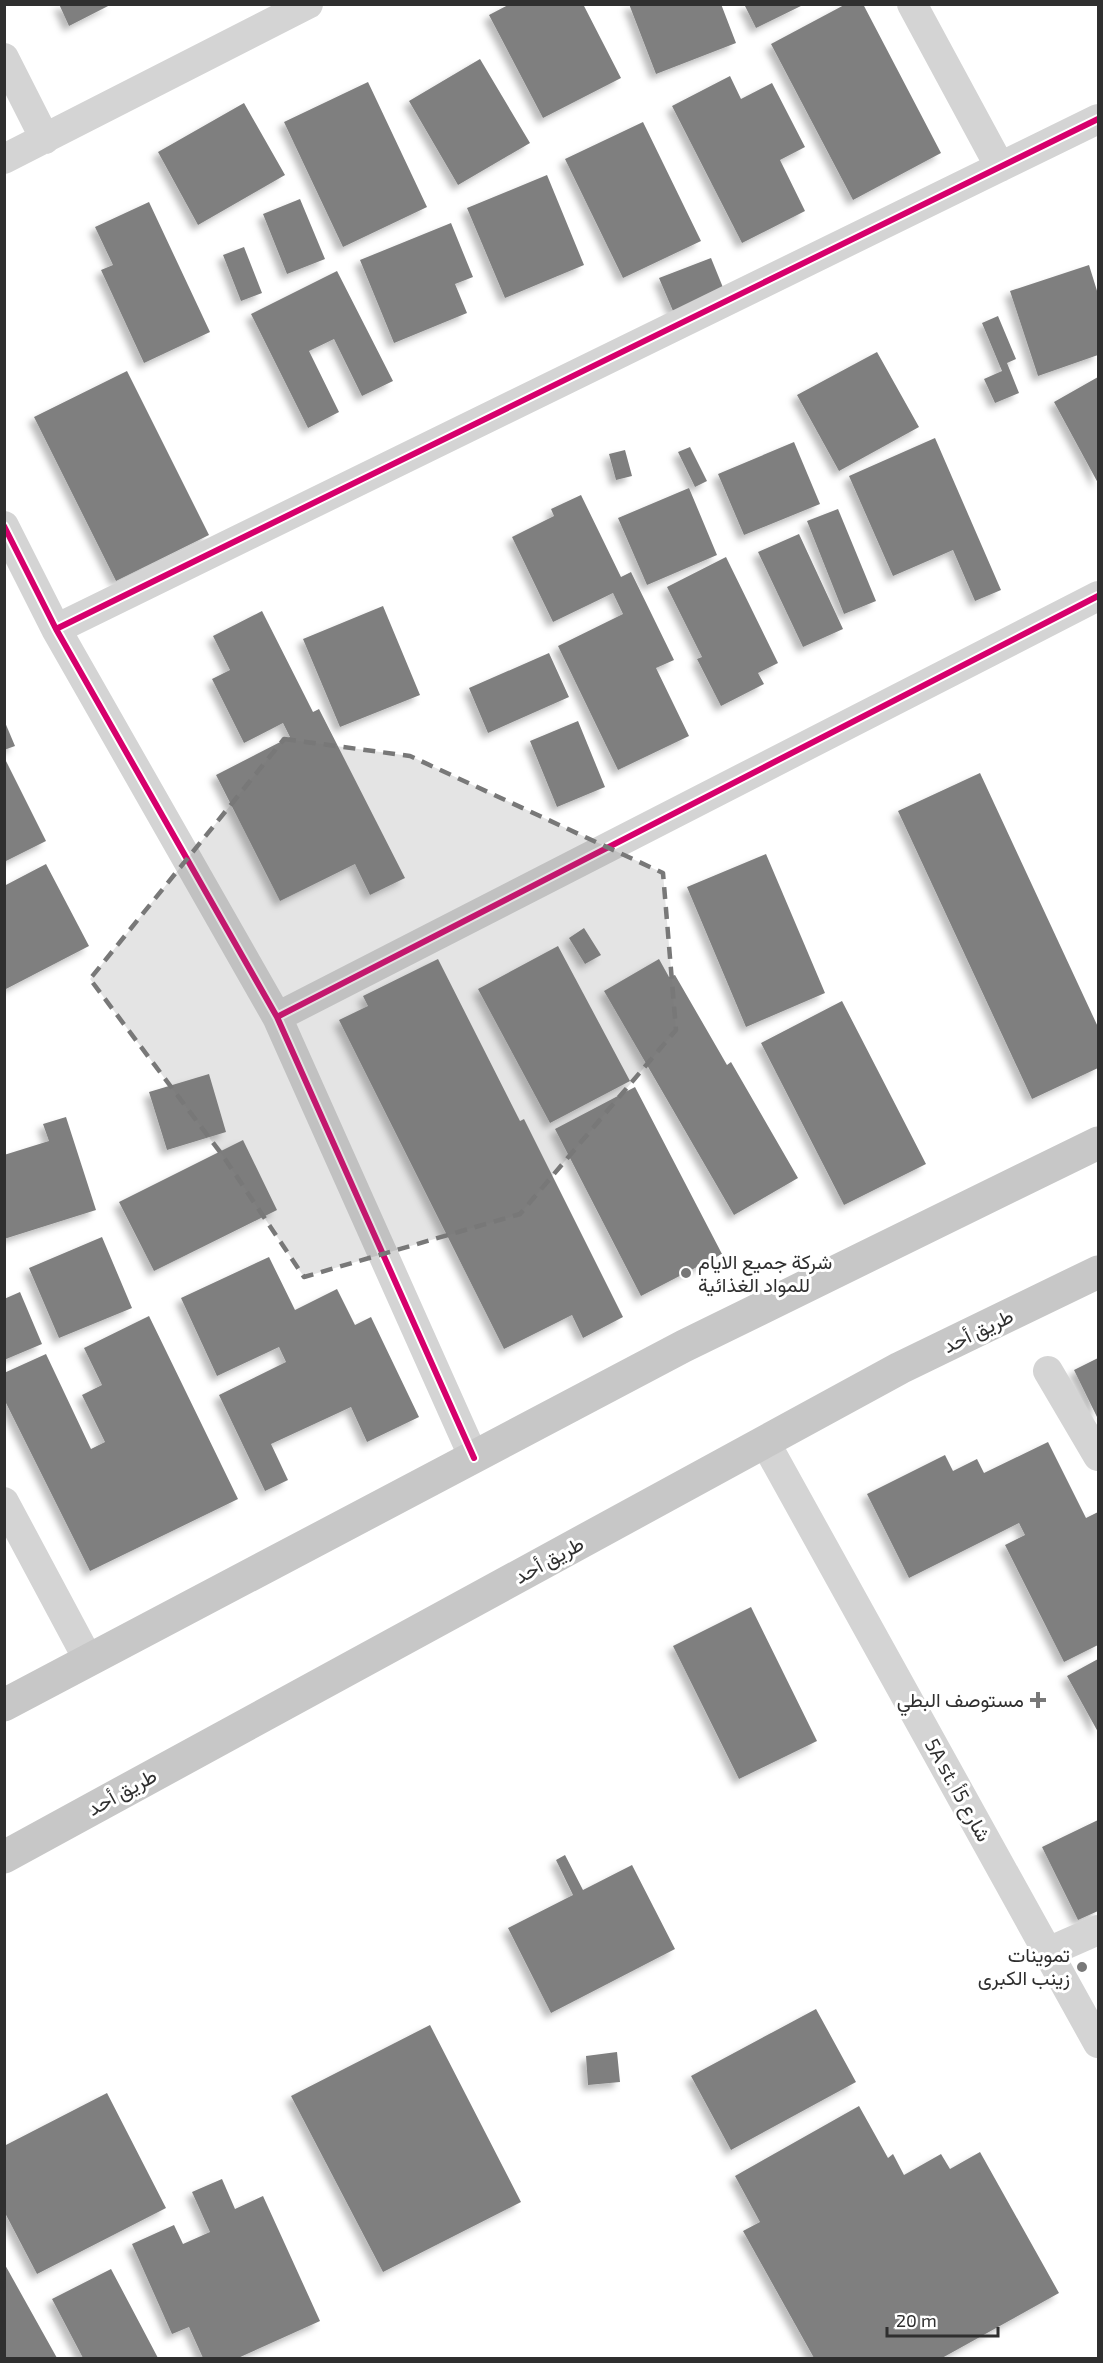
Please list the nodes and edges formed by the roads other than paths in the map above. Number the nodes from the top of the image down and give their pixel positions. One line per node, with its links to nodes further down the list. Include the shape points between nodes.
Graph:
1 (308, 4): 5 (street)
2 (912, 4): 7 (street)
3 (4, 58): 5 (street)
4 (1098, 119): 7 (street)
5 (45, 139): 6 (street)
6 (4, 159)
7 (1000, 167): 10 (street)
8 (4, 526): 10 (street)
9 (1098, 596): 11 (street)
10 (56, 629): 11 (street)
11 (277, 1017): 17 (street)
12 (1098, 1143): 17 (main road, via 684,1346)
13 (1098, 1272): 15 (main road, طريق أحد, via 900,1368)
14 (1048, 1371): 16 (street)
15 (765, 1442): 21 (main road, طريق أحد); 23 (street, 5A st. شارع 5أ)
16 (1098, 1456)
17 (474, 1458): 19 (main road)
18 (4, 1502): 19 (street)
19 (89, 1661): 20 (main road)
20 (4, 1705)
21 (4, 1857)
22 (1098, 1930): 23 (street)
23 (1048, 1952): 24 (street, 5A st. شارع 5أ)
24 (1098, 2043)

